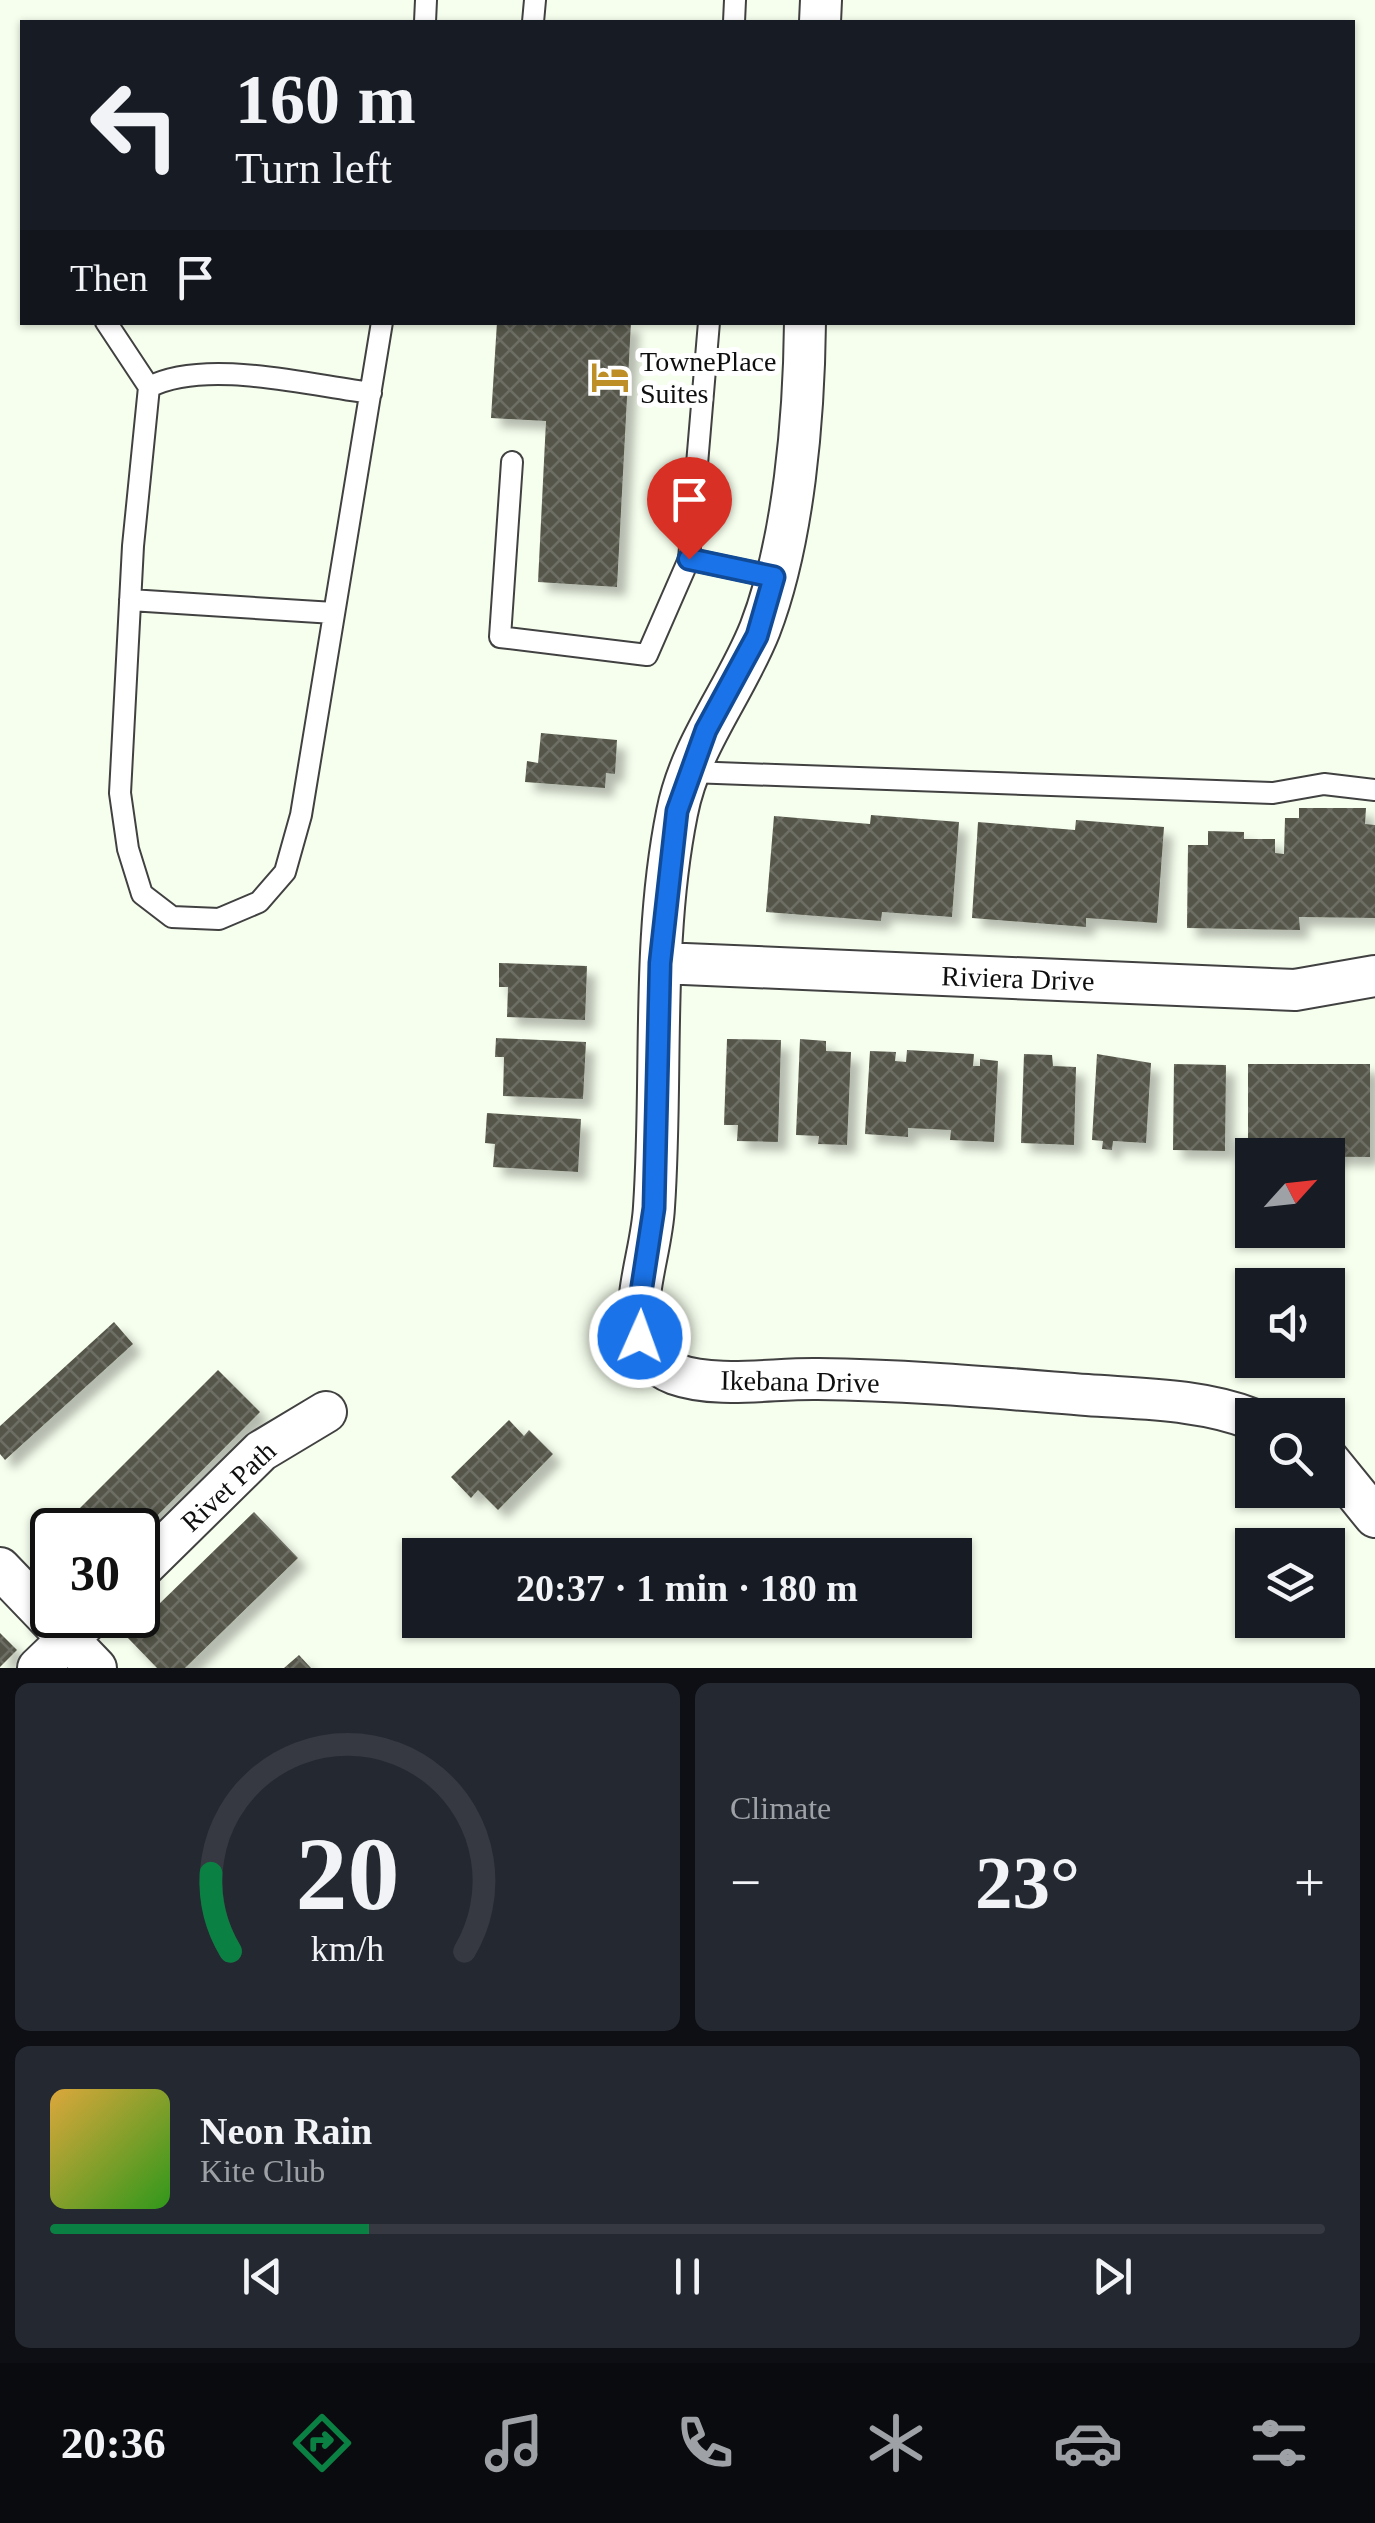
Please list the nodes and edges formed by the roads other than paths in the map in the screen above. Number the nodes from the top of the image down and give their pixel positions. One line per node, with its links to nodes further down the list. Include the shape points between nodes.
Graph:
1 (108, 325): 5 (lane)
2 (382, 325): 6 (lane)
3 (710, 325): 8 (lane)
4 (804, 325): 9 (street, Ikebana Drive, via 797,434)
5 (149, 387): 6 (lane, via 172,375 206,373); 10 (lane)
6 (371, 393): 11 (lane)
7 (512, 462): 8 (lane, via 500,637 647,655)
8 (689, 559): 9 (lane)
9 (774, 577): 12 (street, Ikebana Drive, via 757,636)
10 (130, 600): 11 (lane); 11 (lane, via 120,793 142,894 172,917 218,919 260,902 285,872 301,815)
11 (334, 614)
12 (690, 772): 13 (lane, via 1253,792 1324,784); 14 (street, Ikebana Drive, via 677,811)
13 (1375, 790)
14 (660, 963): 15 (street, Riviera Drive, via 1295,990); 17 (street, Ikebana Drive, via 654,1208 638,1312 650,1359 695,1379 940,1384 1158,1400)
15 (1375, 976)
16 (326, 1412): 20 (street, Rivet Path, via 261,1451)
17 (1235, 1414)
18 (1345, 1480): 19 (street)
19 (1375, 1517)
20 (160, 1550)
21 (0, 1568): 22 (street)
22 (30, 1590)
23 (69, 1638): 25 (street)
24 (84, 1638): 26 (street)
25 (38, 1668)
26 (96, 1668)

